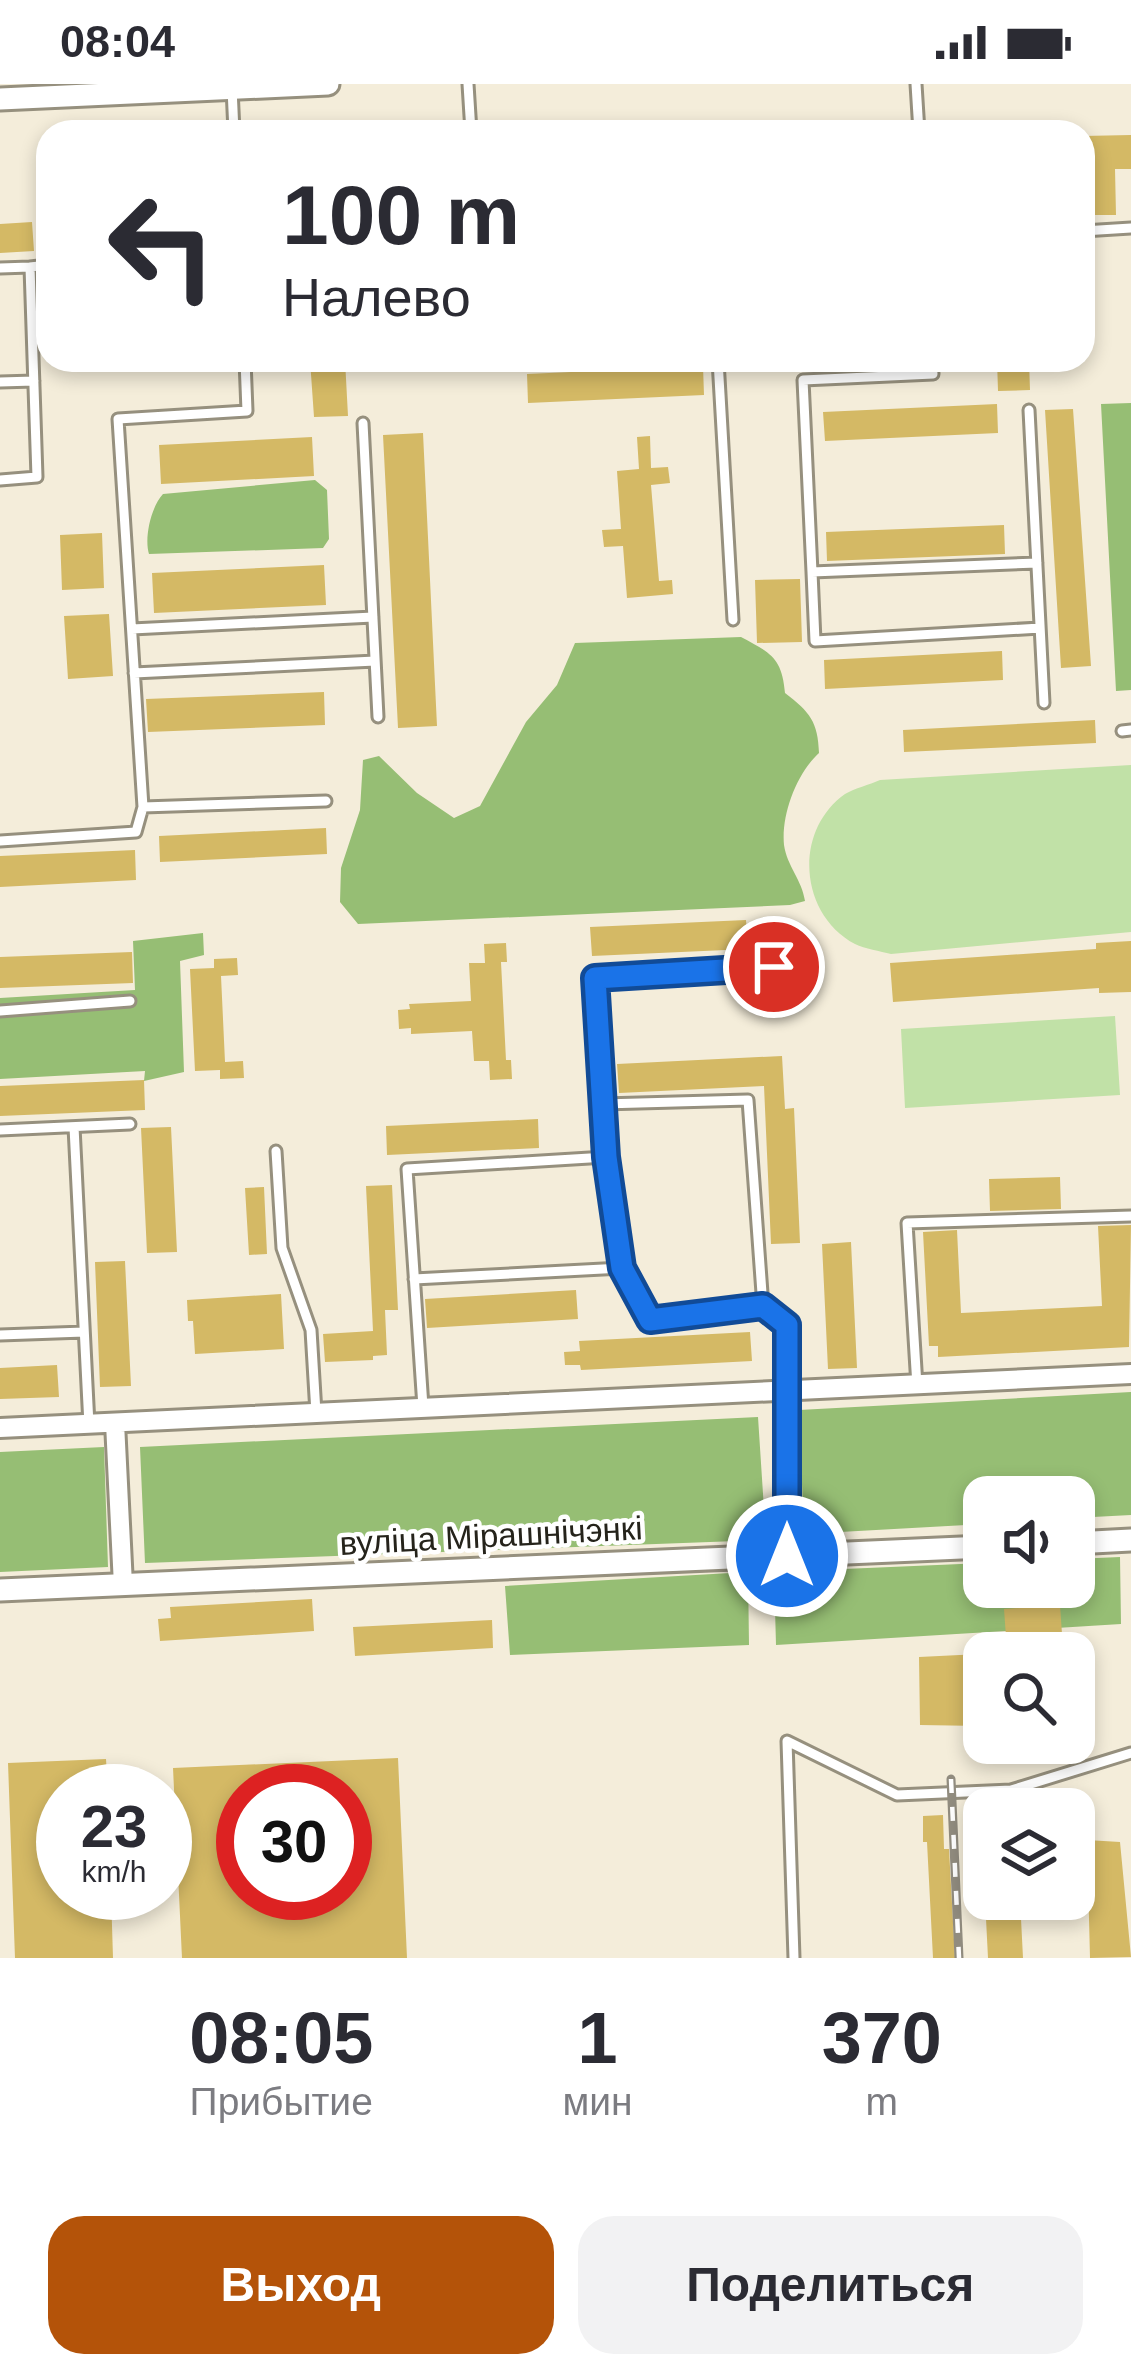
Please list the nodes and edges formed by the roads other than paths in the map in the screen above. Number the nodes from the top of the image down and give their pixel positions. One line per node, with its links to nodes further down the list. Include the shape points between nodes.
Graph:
1 (328, 84): 4 (street)
2 (468, 84): 7 (lane)
3 (916, 84): 8 (lane)
4 (232, 88): 5 (street); 6 (lane)
5 (0, 98)
6 (233, 120)
7 (470, 120)
8 (918, 120)
9 (1131, 229): 10 (lane)
10 (1095, 230)
11 (30, 267): 12 (lane); 13 (lane); 17 (lane)
12 (36, 267)
13 (0, 268)
14 (246, 372): 31 (lane, via 248,411 118,419)
15 (719, 372): 21 (lane)
16 (933, 372): 27 (lane, via 803,380)
17 (34, 381): 18 (lane); 23 (lane, via 38,478)
18 (0, 382)
19 (1029, 410): 26 (lane)
20 (363, 423): 28 (lane)
21 (724, 457): 22 (lane); 24 (lane)
22 (710, 458)
23 (0, 480)
24 (728, 531): 25 (lane); 29 (lane)
25 (714, 532)
26 (1037, 562): 27 (lane); 30 (lane)
27 (812, 572): 30 (lane, via 815,641)
28 (373, 617): 31 (lane); 32 (lane)
29 (733, 620)
30 (1040, 628): 34 (lane)
31 (132, 629): 33 (lane)
32 (375, 661): 33 (lane); 35 (lane)
33 (134, 673): 37 (lane)
34 (1044, 703)
35 (378, 717)
36 (326, 801): 37 (lane)
37 (143, 807): 38 (lane, via 136,832)
38 (0, 841)
39 (774, 967): 42 (lane, via 595,978)
40 (130, 1001): 41 (lane)
41 (0, 1011)
42 (603, 1104): 47 (lane); 51 (lane, via 748,1100)
43 (130, 1124): 44 (lane)
44 (74, 1127): 45 (lane); 52 (lane)
45 (0, 1130)
46 (276, 1151): 58 (lane, via 282,1248 311,1330)
47 (606, 1157): 49 (lane); 50 (lane, via 407,1169)
48 (1131, 1216): 55 (lane, via 907,1223)
49 (622, 1268): 50 (lane); 51 (lane, via 650,1320)
50 (414, 1279): 57 (lane)
51 (763, 1306): 56 (lane, via 787,1325)
52 (84, 1332): 53 (lane); 60 (lane)
53 (0, 1335)
54 (1131, 1374): 55 (street)
55 (917, 1386): 56 (street)
56 (786, 1391): 57 (street); 65 (street)
57 (423, 1407): 58 (street)
58 (316, 1413): 59 (street)
59 (116, 1423): 60 (street); 66 (street)
60 (88, 1424): 61 (street)
61 (0, 1428)
62 (1131, 1540): 63 (street)
63 (1095, 1542)
64 (963, 1548): 65 (street, вуліца Мірашнічэнкі)
65 (787, 1556): 66 (street, вуліца Мірашнічэнкі)
66 (123, 1585): 67 (street, вуліца Мірашнічэнкі)
67 (0, 1590)
68 (1131, 1753): 69 (lane, via 1011,1790 897,1796 787,1741)
69 (794, 1958)

